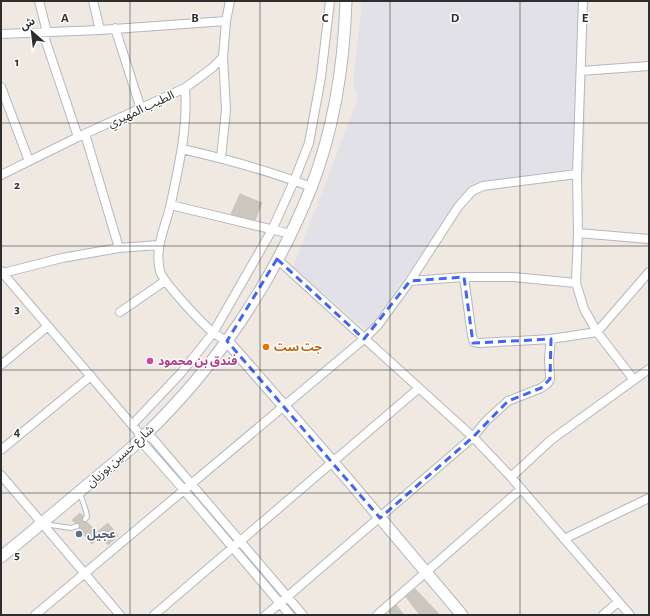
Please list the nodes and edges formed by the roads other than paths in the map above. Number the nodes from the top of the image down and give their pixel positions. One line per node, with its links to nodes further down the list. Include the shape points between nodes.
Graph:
1 (39, 1): 10 (street)
2 (93, 1): 9 (street)
3 (230, 1): 7 (street)
4 (330, 1): 24 (street, via 321,77 309,143)
5 (346, 1): 25 (main road, شارع حسين بوزيان, via 342,57 334,103)
6 (583, 1): 14 (street)
7 (226, 21): 8 (street); 12 (street)
8 (115, 28): 9 (street); 17 (street)
9 (100, 30): 10 (street)
10 (45, 32): 11 (street); 18 (street)
11 (1, 34)
12 (223, 57): 16 (street, الطيب المهيري); 20 (street, via 226,110)
13 (649, 66): 14 (street)
14 (581, 71): 22 (street)
15 (1, 87): 21 (street)
16 (185, 88): 17 (street, الطيب المهيري); 19 (street)
17 (141, 109): 18 (street, الطيب المهيري)
18 (82, 136): 21 (street, الطيب المهيري); 32 (street)
19 (182, 149): 20 (street); 26 (street)
20 (221, 158): 24 (street)
21 (28, 161): 23 (street, الطيب المهيري)
22 (577, 174): 28 (street); 38 (street, via 483,186 472,191 458,207)
23 (1, 175)
24 (294, 181): 25 (street); 27 (street)
25 (311, 187): 29 (main road, شارع حسين بوزيان)
26 (170, 205): 27 (street); 31 (street)
27 (272, 230): 29 (street); 43 (street)
28 (578, 233): 30 (street); 39 (street)
29 (291, 234): 33 (main road, شارع حسين بوزيان)
30 (649, 239)
31 (159, 245): 32 (street); 37 (street, via 160,271)
32 (119, 248): 34 (street)
33 (277, 258): 44 (street); 46 (main road, شارع حسين بوزيان)
34 (2, 272): 41 (street)
35 (649, 272): 42 (street)
36 (464, 277): 38 (street); 39 (street); 45 (street, via 474,342)
37 (164, 281): 40 (street); 43 (street)
38 (410, 281): 44 (street, via 378,325)
39 (576, 283): 42 (street, via 584,309)
40 (120, 312)
41 (48, 326): 47 (street); 49 (street)
42 (597, 332): 45 (street); 50 (street)
43 (213, 333): 46 (street); 53 (street, via 181,373)
44 (364, 339): 51 (street); 52 (street)
45 (551, 339): 55 (street, via 548,383 508,402 486,421)
46 (227, 341): 52 (main road); 54 (main road, شارع حسين بوزيان, via 191,386)
47 (1, 365)
48 (649, 369): 50 (street)
49 (91, 376): 53 (street); 56 (street)
50 (634, 380): 59 (street, via 552,440)
51 (419, 388): 55 (street); 57 (street)
52 (284, 406): 57 (main road); 60 (street)
53 (132, 425): 54 (street)
54 (142, 436): 60 (street, via 153,440); 62 (street); 63 (main road, شارع حسين بوزيان)
55 (473, 437): 59 (street); 65 (street)
56 (1, 450)
57 (332, 462): 65 (main road); 70 (street)
58 (1, 475): 67 (street)
59 (511, 477): 61 (street)
60 (192, 484): 62 (street); 70 (street)
61 (522, 489): 69 (street); 73 (street)
62 (184, 490): 71 (street); 74 (street)
63 (79, 492): 66 (lane, via 86,511); 67 (main road, شارع حسين بوزيان)
64 (649, 498): 69 (street)
65 (380, 518): 73 (main road); 75 (street)
66 (85, 519)
67 (42, 524): 68 (lane, via 72,528); 72 (main road, شارع حسين بوزيان); 74 (street)
68 (77, 526)
69 (564, 539): 76 (street)
70 (240, 542): 71 (street); 75 (street)
71 (233, 548): 77 (street); 80 (street)
72 (1, 558)
73 (426, 572): 84 (street); 85 (main road)
74 (84, 573): 78 (street); 79 (street)
75 (288, 597): 77 (street); 83 (street)
76 (618, 602): 86 (street); 87 (street)
77 (280, 603): 81 (street); 82 (street)
78 (34, 615)
79 (120, 615)
80 (154, 615)
81 (266, 615)
82 (290, 615)
83 (303, 615)
84 (377, 615)
85 (462, 615)
86 (603, 615)
87 (630, 615)

